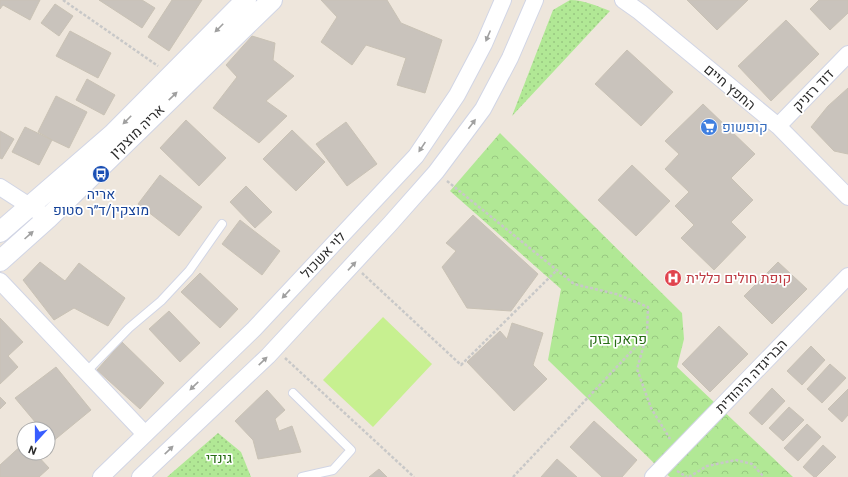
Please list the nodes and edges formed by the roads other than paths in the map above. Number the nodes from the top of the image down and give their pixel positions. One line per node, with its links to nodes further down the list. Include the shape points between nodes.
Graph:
1 (246, 0): 10 (street, אריה מוצקין, one-way to 10, via 113,134)
2 (272, 0): 11 (street, אריה מוצקין, one-way to 2)
3 (503, 0): 19 (street, לוי אשכול, one-way to 19, via 484,44 457,95 416,156 254,329)
4 (535, 0): 22 (street, לוי אשכול, one-way to 4, via 274,349 436,172 483,109 510,58)
5 (623, 0): 7 (street, החפץ חיים)
6 (848, 54): 7 (street, דוד רזניק)
7 (778, 126): 9 (street, החפץ חיים)
8 (0, 187): 10 (street)
9 (848, 197)
10 (30, 206): 11 (street); 13 (street, אריה מוצקין)
11 (48, 218): 14 (street, אריה מוצקין, one-way to 11)
12 (222, 224): 17 (lane, via 189,271)
13 (0, 232)
14 (0, 261)
15 (848, 276): 24 (street, הבריגדה היהודית)
16 (0, 281): 17 (street)
17 (86, 372): 19 (street)
18 (294, 394): 20 (lane, via 351,450)
19 (145, 434): 21 (street, לוי אשכול)
20 (334, 474): 23 (lane)
21 (101, 477)
22 (140, 477)
23 (302, 477)
24 (653, 477)

